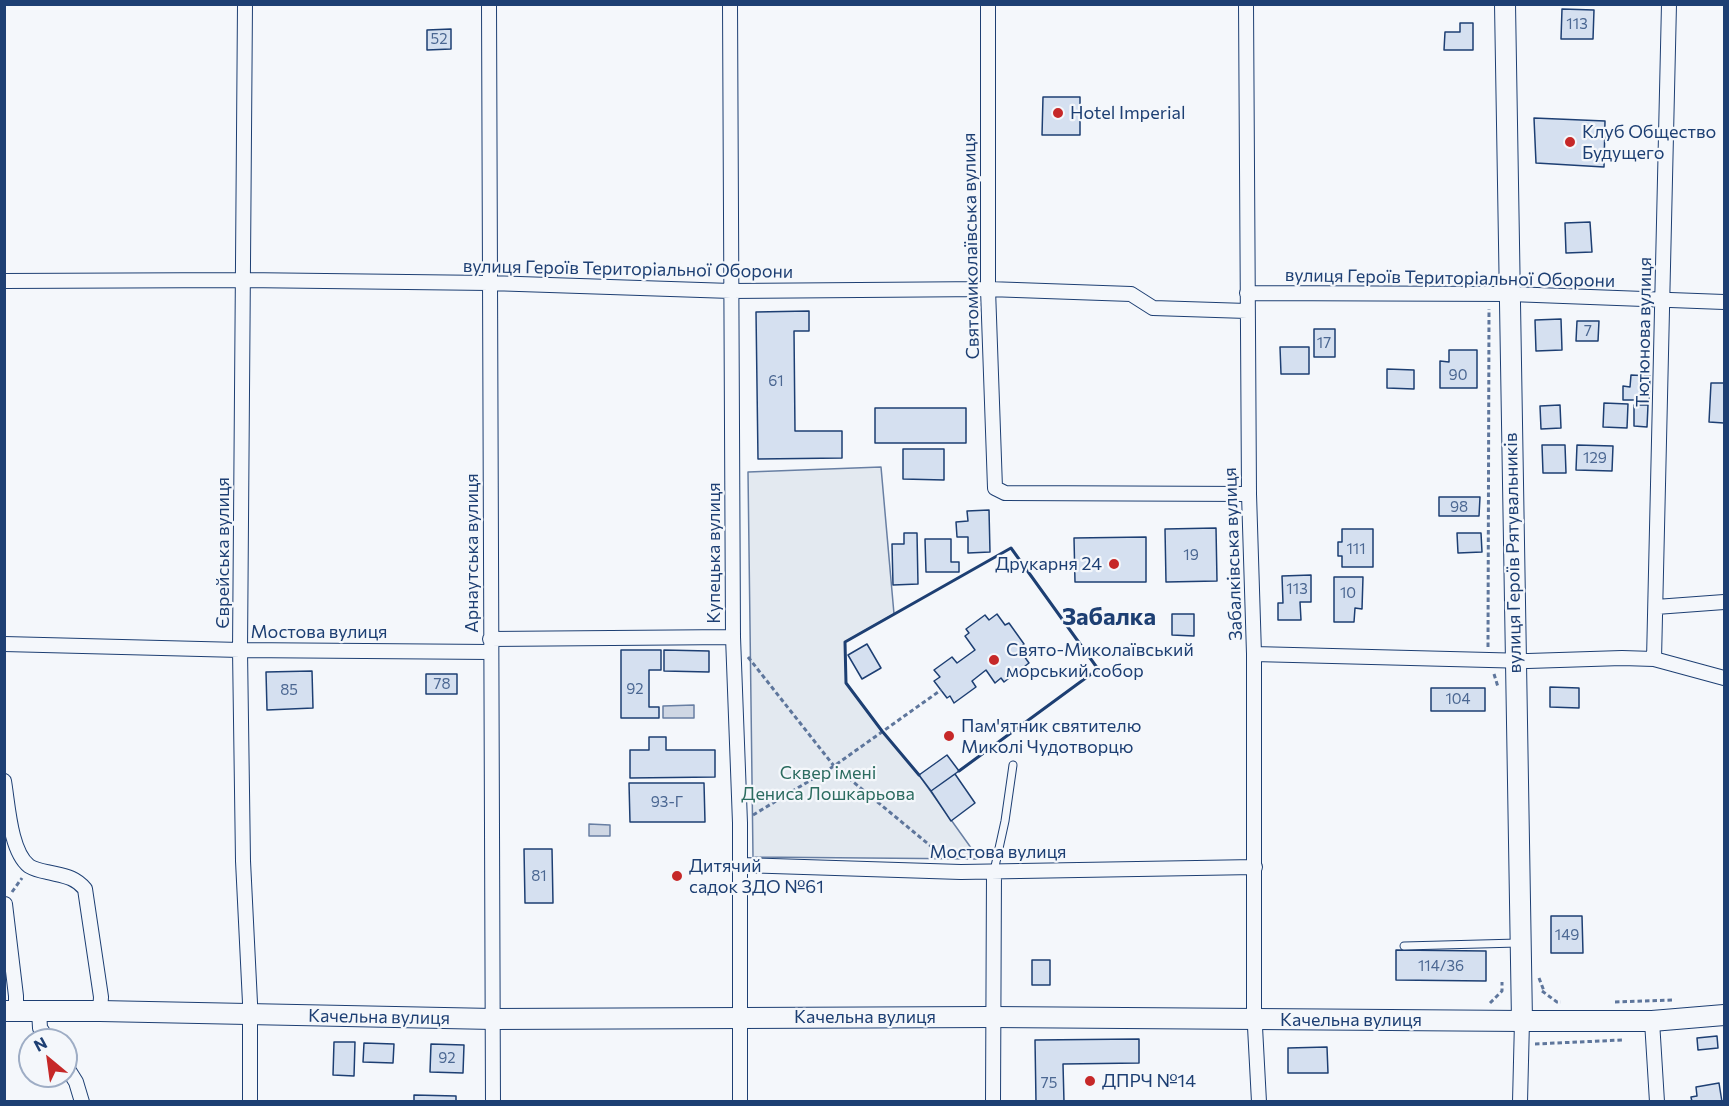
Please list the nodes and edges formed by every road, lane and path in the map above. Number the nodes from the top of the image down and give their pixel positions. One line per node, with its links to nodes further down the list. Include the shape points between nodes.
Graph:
1 (245, 4): 8 (street, Єврейська вулиця)
2 (489, 4): 10 (street, Арнаутська вулиця)
3 (730, 4): 12 (street, Купецька вулиця)
4 (988, 4): 11 (street, Святомиколаївська вулиця)
5 (1246, 4): 13 (street, Забалківська вулиця)
6 (1505, 4): 15 (street, вулиця Героїв Рятувальників)
7 (1669, 4): 16 (street, Тютюнова вулиця)
8 (243, 280): 9 (street, вулиця Героїв Територіальної Оборони); 10 (street, вулиця Героїв Територіальної Оборони); 25 (street, Єврейська вулиця)
9 (4, 281)
10 (489, 284): 12 (street, вулиця Героїв Територіальної Оборони); 24 (street, Арнаутська вулиця)
11 (987, 289): 12 (street, вулиця Героїв Територіальної Оборони); 18 (street, вулиця Героїв Територіальної Оборони, via 1131,294 1153,308); 19 (street, Святомиколаївська вулиця, via 995,488 1005,493)
12 (731, 291): 22 (street, Купецька вулиця)
13 (1247, 292): 14 (street, вулиця Героїв Територіальної Оборони); 18 (street, Забалківська вулиця)
14 (1489, 294): 15 (street, вулиця Героїв Територіальної Оборони); 28 (path)
15 (1510, 294): 16 (street, вулиця Героїв Територіальної Оборони); 29 (street, вулиця Героїв Рятувальників)
16 (1662, 300): 17 (street, вулиця Героїв Територіальної Оборони); 21 (street, Тютюнова вулиця)
17 (1725, 302)
18 (1247, 311): 19 (street, Забалківська вулиця)
19 (1248, 494): 26 (street, Забалківська вулиця)
20 (1725, 602): 21 (street)
21 (1656, 608): 27 (street, Тютюнова вулиця)
22 (732, 637): 24 (street, Мостова вулиця); 34 (path); 36 (street, Купецька вулиця)
23 (4, 644): 25 (street, Мостова вулиця)
24 (490, 645): 25 (street, Мостова вулиця); 58 (street, Арнаутська вулиця)
25 (240, 650): 54 (street, Єврейська вулиця)
26 (1254, 654): 28 (street); 39 (street, Забалківська вулиця)
27 (1654, 659): 29 (street); 30 (street)
28 (1489, 660): 29 (street); 32 (path)
29 (1515, 661): 43 (street, вулиця Героїв Рятувальників)
30 (1725, 678)
31 (941, 690): 34 (path)
32 (1498, 697)
33 (1013, 765): 40 (lane)
34 (834, 766): 36 (path); 41 (path)
35 (4, 781): 38 (street, via 16,849)
36 (740, 823): 37 (street, Купецька вулиця)
37 (741, 865): 41 (street, Мостова вулиця); 57 (street, Купецька вулиця)
38 (29, 866): 42 (path); 53 (street, via 72,877 85,888)
39 (1255, 867): 40 (street, Мостова вулиця); 59 (street, Забалківська вулиця)
40 (994, 871): 41 (street, Мостова вулиця); 56 (street)
41 (961, 872)
42 (5, 904): 52 (street)
43 (1521, 943): 44 (lane); 46 (street, вулиця Героїв Рятувальників)
44 (1404, 946)
45 (1502, 979): 49 (path, via 1502,991)
46 (1522, 991): 50 (path, via 1544,991 1557,1002); 60 (street, вулиця Героїв Рятувальників)
47 (1681, 1000): 48 (path)
48 (1613, 1002)
49 (1490, 1004)
50 (1568, 1004)
51 (39, 1010): 52 (street, Качельна вулиця); 53 (street, Качельна вулиця); 61 (street)
52 (10, 1011)
53 (100, 1011): 54 (street, Качельна вулиця)
54 (250, 1014): 58 (street, Качельна вулиця); 64 (street, Єврейська вулиця)
55 (1725, 1015): 62 (street, Качельна вулиця)
56 (992, 1017): 57 (street, Качельна вулиця); 59 (street, Качельна вулиця); 67 (street)
57 (740, 1018): 58 (street, Качельна вулиця); 66 (street, Купецька вулиця)
58 (493, 1019): 65 (street, Арнаутська вулиця)
59 (1255, 1020): 60 (street, Качельна вулиця); 68 (street, Забалківська вулиця)
60 (1522, 1021): 62 (street, Качельна вулиця); 63 (street, вулиця Героїв Рятувальників)
61 (40, 1028)
62 (1653, 1030): 63 (path); 70 (street)
63 (1521, 1044): 69 (street, вулиця Героїв Рятувальників)
64 (250, 1101)
65 (493, 1101)
66 (740, 1101)
67 (993, 1101)
68 (1259, 1101)
69 (1520, 1101)
70 (1657, 1101)

